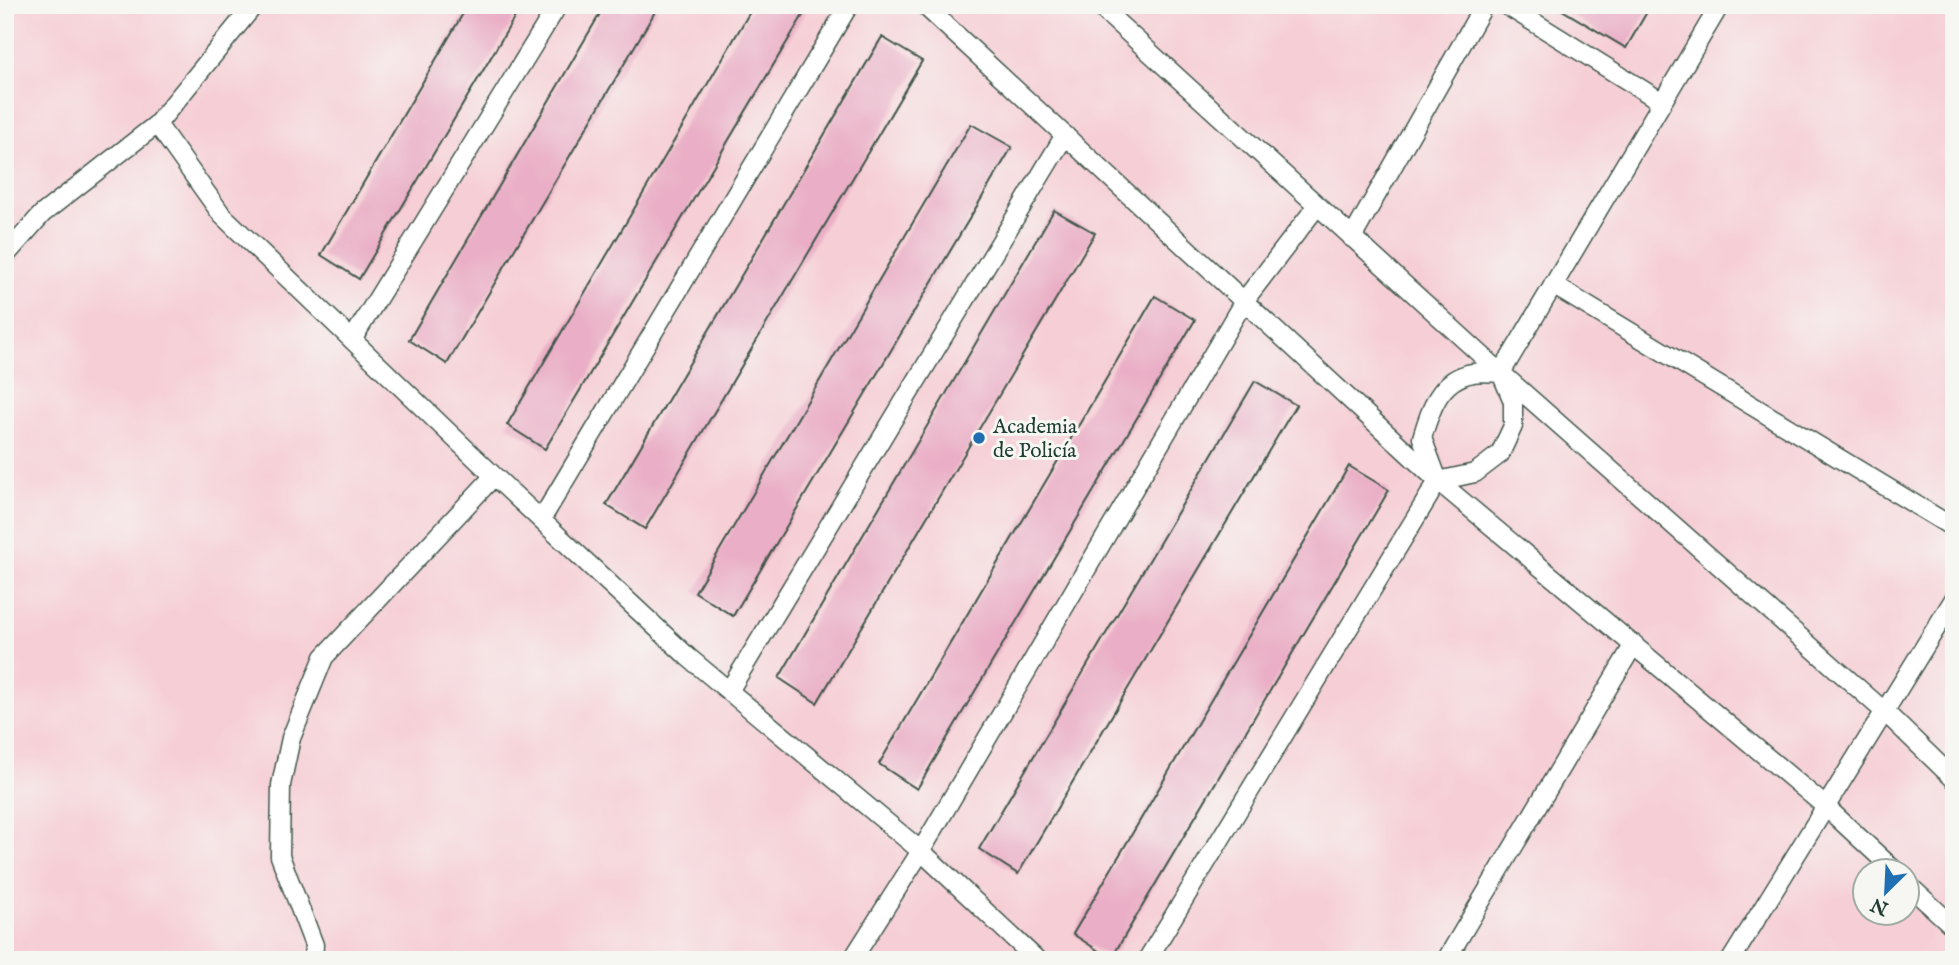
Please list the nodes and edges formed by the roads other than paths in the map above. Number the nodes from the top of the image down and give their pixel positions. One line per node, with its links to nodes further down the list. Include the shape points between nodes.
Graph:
1 (254, 5): 10 (lane)
2 (558, 5): 17 (lane)
3 (849, 5): 21 (lane)
4 (924, 5): 11 (lane)
5 (1098, 5): 12 (lane)
6 (1484, 5): 13 (lane)
7 (1506, 5): 9 (lane)
8 (1720, 5): 9 (lane)
9 (1662, 103): 15 (lane)
10 (157, 124): 14 (lane, via 42,214); 17 (lane, via 222,215)
11 (1065, 135): 16 (lane); 25 (lane)
12 (1317, 206): 13 (lane); 16 (lane)
13 (1352, 238): 18 (lane)
14 (5, 256)
15 (1553, 285): 18 (lane); 22 (lane)
16 (1244, 301): 20 (lane); 29 (lane)
17 (352, 340): 19 (lane)
18 (1501, 373): 20 (lane, via 1513,401 1513,426 1500,454 1475,473); 20 (lane, via 1473,373 1455,379 1438,394 1422,438); 26 (lane)
19 (494, 476): 21 (lane); 33 (lane, via 324,657 291,738 281,785 279,856 314,945)
20 (1438, 481): 24 (lane); 36 (lane)
21 (541, 520): 25 (lane)
22 (1954, 528)
23 (1954, 599): 26 (lane)
24 (1633, 644): 28 (lane); 37 (lane)
25 (729, 691): 29 (lane)
26 (1885, 712): 27 (lane); 28 (lane)
27 (1954, 779)
28 (1825, 806): 30 (lane); 38 (lane)
29 (921, 851): 34 (lane); 35 (lane)
30 (1879, 856)
31 (1920, 896): 32 (lane)
32 (1954, 927)
33 (313, 960)
34 (852, 960)
35 (1037, 960)
36 (1147, 960)
37 (1446, 960)
38 (1731, 960)

